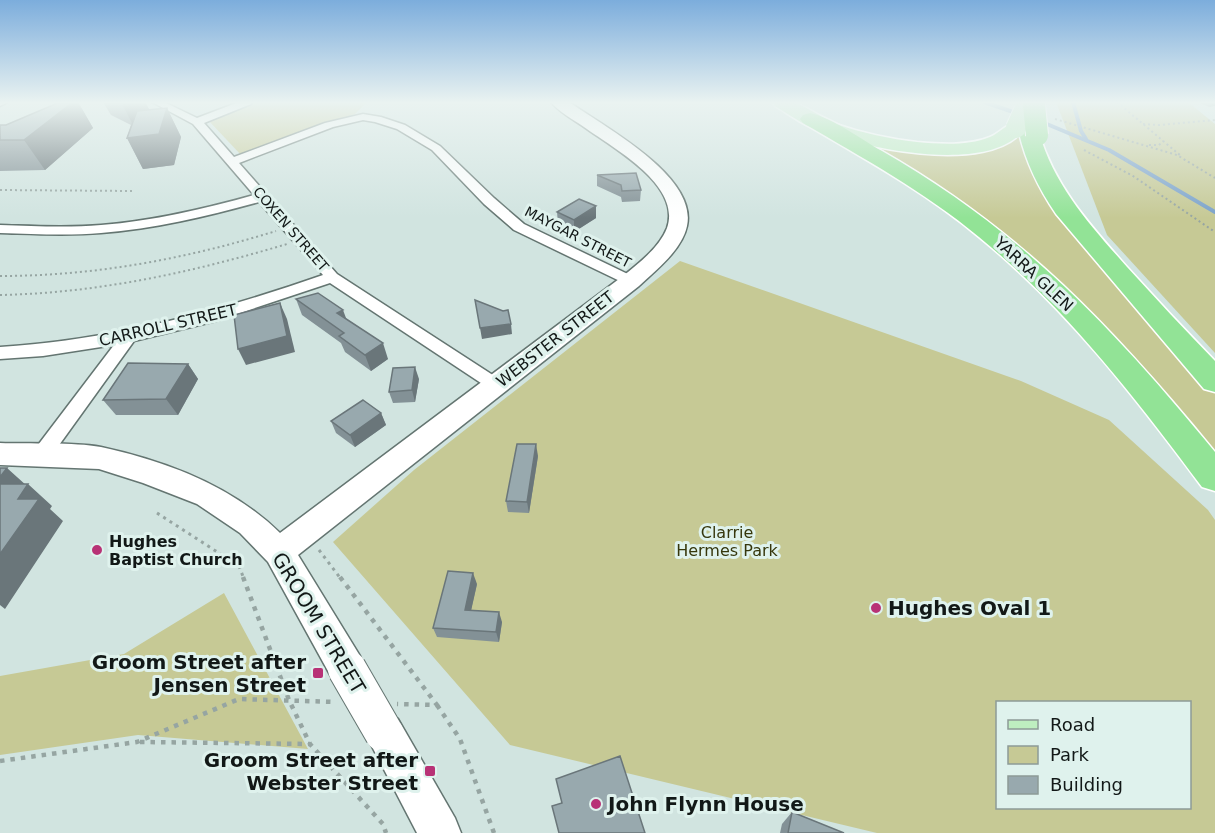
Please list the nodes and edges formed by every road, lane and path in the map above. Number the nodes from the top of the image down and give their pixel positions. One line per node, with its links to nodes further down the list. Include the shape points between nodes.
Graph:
1 (214, 141): 14 (street, COXEN STREET)
2 (287, 141): 14 (street, MAYGAR STREET)
3 (423, 141): 25 (street, MAYGAR STREET, via 519,227)
4 (614, 141): 25 (street, WEBSTER STREET, via 650,166 672,191 679,219 669,247)
5 (846, 141): 33 (highway, YARRA GLEN, via 934,192 1024,262 1106,344)
6 (873, 141): 7 (main road, via 934,149)
7 (994, 141)
8 (1030, 141): 29 (highway, via 1057,198 1084,234)
9 (1133, 141): 11 (path)
10 (1163, 141): 11 (path); 13 (path)
11 (1146, 145): 13 (path)
12 (1089, 149): 21 (path, via 1084,150 1133,176)
13 (1185, 159): 15 (path)
14 (232, 162): 18 (street, COXEN STREET)
15 (1215, 178)
16 (0, 189): 17 (path)
17 (132, 191)
18 (262, 197): 19 (street, COXEN STREET); 20 (street, via 142,224)
19 (289, 227): 22 (street, COXEN STREET); 23 (path, via 228,247 139,266 72,274)
20 (0, 230)
21 (1215, 232)
22 (300, 240): 24 (street, COXEN STREET); 26 (path, via 221,265 159,278 84,290)
23 (0, 276)
24 (332, 277): 27 (street, CARROLL STREET, via 229,312); 30 (street, COXEN STREET)
25 (631, 281): 30 (street, WEBSTER STREET)
26 (0, 295)
27 (128, 338): 28 (street, CARROLL STREET); 32 (street)
28 (0, 353)
29 (1215, 381)
30 (496, 385): 35 (street, WEBSTER STREET)
31 (0, 454): 32 (street, GROOM STREET)
32 (42, 454): 36 (street, GROOM STREET, via 99,458 150,472 208,495 251,524)
33 (1215, 477)
34 (157, 513): 38 (path, via 239,566)
35 (303, 532): 36 (street, WEBSTER STREET); 39 (path)
36 (279, 552): 37 (street, GROOM STREET)
37 (346, 686): 38 (path); 40 (street, GROOM STREET, bridge)
38 (289, 700): 41 (path, via 239,699); 42 (path)
39 (437, 705): 40 (path); 46 (path, via 460,739)
40 (388, 719): 45 (street, GROOM STREET)
41 (137, 741): 42 (path); 43 (path)
42 (310, 744): 44 (path, via 383,824)
43 (0, 761)
44 (386, 833)
45 (440, 833)
46 (494, 833)

